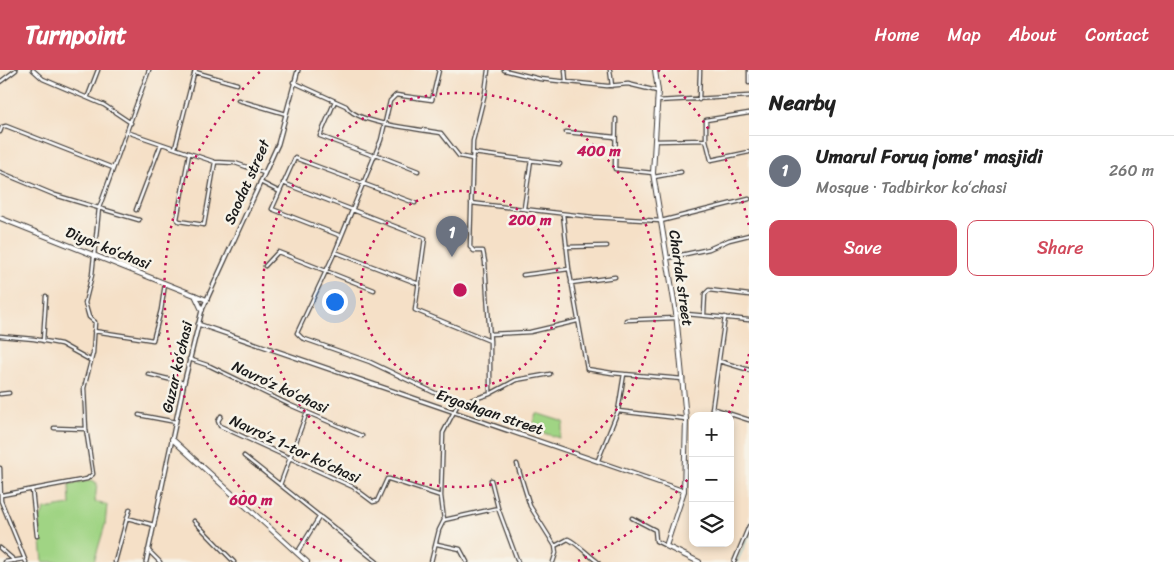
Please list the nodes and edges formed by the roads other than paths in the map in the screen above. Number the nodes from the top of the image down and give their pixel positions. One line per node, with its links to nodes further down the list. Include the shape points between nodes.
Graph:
1 (16, 70): 17 (street)
2 (33, 70): 24 (street, via 45,80)
3 (98, 70): 24 (street)
4 (149, 70): 32 (street)
5 (298, 70): 18 (street, Saodat street)
6 (439, 70): 33 (street, via 432,100 396,94 390,101)
7 (488, 70): 43 (street)
8 (504, 70): 15 (street)
9 (565, 70): 16 (street)
10 (610, 70): 21 (street)
11 (655, 70): 22 (main road, Chartak street)
12 (700, 70): 26 (street)
13 (749, 70): 19 (street)
14 (195, 71): 20 (street); 41 (street)
15 (519, 72): 16 (street, via 532,78)
16 (566, 81): 21 (street)
17 (0, 82)
18 (293, 82): 27 (street); 30 (street, Saodat street)
19 (749, 83)
20 (237, 84)
21 (612, 86): 22 (street, via 628,84)
22 (658, 91): 28 (main road, Chartak street)
23 (749, 96): 26 (street)
24 (87, 97): 32 (street)
25 (238, 100): 30 (street)
26 (700, 100): 28 (street)
27 (336, 102): 33 (street, via 360,117); 45 (street, via 320,136)
28 (657, 102): 39 (main road, Chartak street)
29 (749, 113): 38 (street, via 706,120)
30 (286, 114): 54 (street, Saodat street, via 278,144)
31 (616, 119): 37 (street)
32 (130, 122): 35 (street)
33 (386, 123): 45 (street); 46 (street, via 441,133 459,156)
34 (0, 132): 50 (street, via 6,126)
35 (127, 132): 40 (street); 50 (street)
36 (566, 132): 37 (street)
37 (615, 137): 55 (street, via 616,170)
38 (706, 140): 39 (street); 42 (street, via 711,160)
39 (655, 141): 55 (main road, Chartak street)
40 (161, 144): 41 (street); 65 (street)
41 (175, 149): 44 (street)
42 (749, 152)
43 (473, 153): 46 (street); 47 (street)
44 (189, 154): 48 (street); 48 (street, via 179,221 204,225)
45 (375, 156): 51 (street); 58 (street)
46 (473, 159): 62 (street)
47 (532, 160): 49 (street); 64 (street)
48 (215, 162): 54 (street)
49 (560, 164)
50 (113, 168): 63 (street)
51 (418, 171)
52 (0, 172): 63 (street, via 55,195)
53 (681, 172): 55 (street)
54 (264, 173): 56 (street, Saodat street)
55 (654, 175): 70 (main road, Chartak street)
56 (260, 182): 59 (street); 90 (street, Saodat street)
57 (283, 183): 58 (street, via 296,158); 59 (street); 66 (street)
58 (363, 183): 61 (street); 66 (street)
59 (278, 191): 72 (street, via 271,208 274,211)
60 (749, 198): 70 (street)
61 (415, 203)
62 (471, 203): 64 (street); 101 (street, via 470,247 474,251 483,251)
63 (99, 208): 69 (street); 76 (street)
64 (524, 208): 67 (street)
65 (136, 210)
66 (352, 210): 72 (street); 85 (street, via 425,238)
67 (562, 213): 70 (street); 74 (street)
68 (0, 218): 76 (main road, Diyor koʻchasi)
69 (139, 220)
70 (661, 220): 77 (main road, Chartak street)
71 (749, 235): 77 (street, via 709,249)
72 (341, 236): 75 (street)
73 (607, 246): 74 (street)
74 (566, 247): 79 (street)
75 (335, 252): 80 (street); 85 (street)
76 (94, 255): 83 (main road, Diyor koʻchasi); 100 (street, via 85,306 95,322)
77 (667, 258): 92 (main road, Chartak street)
78 (265, 266): 80 (street, via 278,252)
79 (569, 269): 81 (street); 84 (street)
80 (326, 272): 86 (street); 117 (street, via 297,330 300,337 370,362)
81 (523, 275)
82 (614, 276): 84 (street)
83 (165, 283): 87 (main road, Diyor koʻchasi); 100 (street, via 152,340)
84 (571, 283): 98 (street)
85 (419, 284): 104 (street, via 415,310)
86 (374, 290)
87 (195, 295): 90 (main road, Diyor koʻchasi); 91 (main road)
88 (46, 296): 103 (street)
89 (749, 296): 93 (street, via 709,290 705,294)
90 (206, 300): 91 (street, Guzar koʻchasi)
91 (202, 310): 99 (street, Guzar koʻchasi)
92 (676, 313): 93 (street); 95 (main road, Chartak street)
93 (704, 314): 94 (street)
94 (725, 317): 97 (street); 107 (street)
95 (676, 318): 96 (street); 112 (main road, Chartak street)
96 (626, 320)
97 (749, 320)
98 (577, 321): 101 (street, via 530,332); 111 (street, via 587,369)
99 (198, 324): 105 (street, Guzar koʻchasi); 119 (street, Ergashgan street)
100 (94, 331): 106 (street)
101 (490, 334): 104 (street)
102 (0, 336): 103 (street)
103 (43, 341): 106 (street, via 74,349)
104 (490, 342): 116 (street)
105 (189, 359): 113 (street, Guzar koʻchasi); 121 (street, Navroʻz koʻchasi)
106 (90, 360): 129 (street, via 84,388)
107 (720, 361): 108 (street); 118 (street)
108 (749, 370)
109 (148, 374): 113 (street)
110 (550, 374): 116 (street, via 516,380)
111 (624, 374): 112 (street); 120 (street)
112 (682, 379): 125 (main road, Chartak street)
113 (184, 383): 127 (street, Guzar koʻchasi)
114 (9, 393): 115 (street)
115 (0, 394)
116 (490, 394): 117 (street)
117 (458, 404): 119 (street)
118 (712, 408): 122 (street); 126 (street)
119 (453, 411): 134 (street, Ergashgan street); 142 (street, via 443,434)
120 (618, 411): 125 (street); 134 (street)
121 (307, 412): 130 (street, Navroʻz koʻchasi); 133 (street)
122 (711, 412)
123 (139, 415): 127 (street)
124 (221, 416): 133 (street, Navroʻz 1-tor koʻchasi, via 220,426)
125 (686, 419): 140 (main road, Chartak street)
126 (749, 420)
127 (176, 422): 131 (street, Guzar koʻchasi)
128 (54, 428): 129 (street)
129 (86, 428): 139 (street, via 93,471 87,479)
130 (362, 436)
131 (172, 439): 152 (street, Guzar koʻchasi); 160 (main road)
132 (244, 456): 138 (street)
133 (290, 457): 138 (street); 142 (street, Navroʻz 1-tor koʻchasi, via 352,487 374,503 388,479)
134 (598, 460): 140 (street, Ergashgan street)
135 (516, 464): 156 (street, via 530,506)
136 (0, 468): 141 (street)
137 (491, 480): 144 (street)
138 (280, 485): 147 (street)
139 (32, 490): 141 (street); 154 (street)
140 (684, 491): 157 (main road)
141 (2, 495): 146 (street)
142 (441, 496): 150 (street)
143 (0, 508): 146 (street)
144 (498, 508): 150 (street); 172 (street)
145 (130, 509): 148 (street)
146 (6, 513): 162 (street)
147 (320, 516): 160 (street); 169 (street)
148 (127, 518): 152 (street); 164 (street)
149 (632, 518): 157 (street, via 655,530 656,541)
150 (444, 520): 155 (street)
151 (194, 521): 167 (street)
152 (154, 525): 159 (street, Guzar koʻchasi)
153 (749, 526): 176 (street)
154 (37, 536)
155 (437, 544): 170 (street); 171 (street, via 460,549)
156 (555, 546): 173 (street); 174 (street, via 571,540)
157 (666, 546): 175 (main road)
158 (0, 548): 161 (street)
159 (148, 550): 165 (street, Guzar koʻchasi); 166 (street)
160 (297, 553): 168 (main road)
161 (15, 561): 162 (street); 163 (street)
162 (25, 561)
163 (5, 562)
164 (115, 562)
165 (146, 562)
166 (160, 562)
167 (234, 562)
168 (307, 562)
169 (376, 562)
170 (432, 562)
171 (467, 562)
172 (518, 562)
173 (553, 562)
174 (598, 562)
175 (699, 562)
176 (734, 562)

